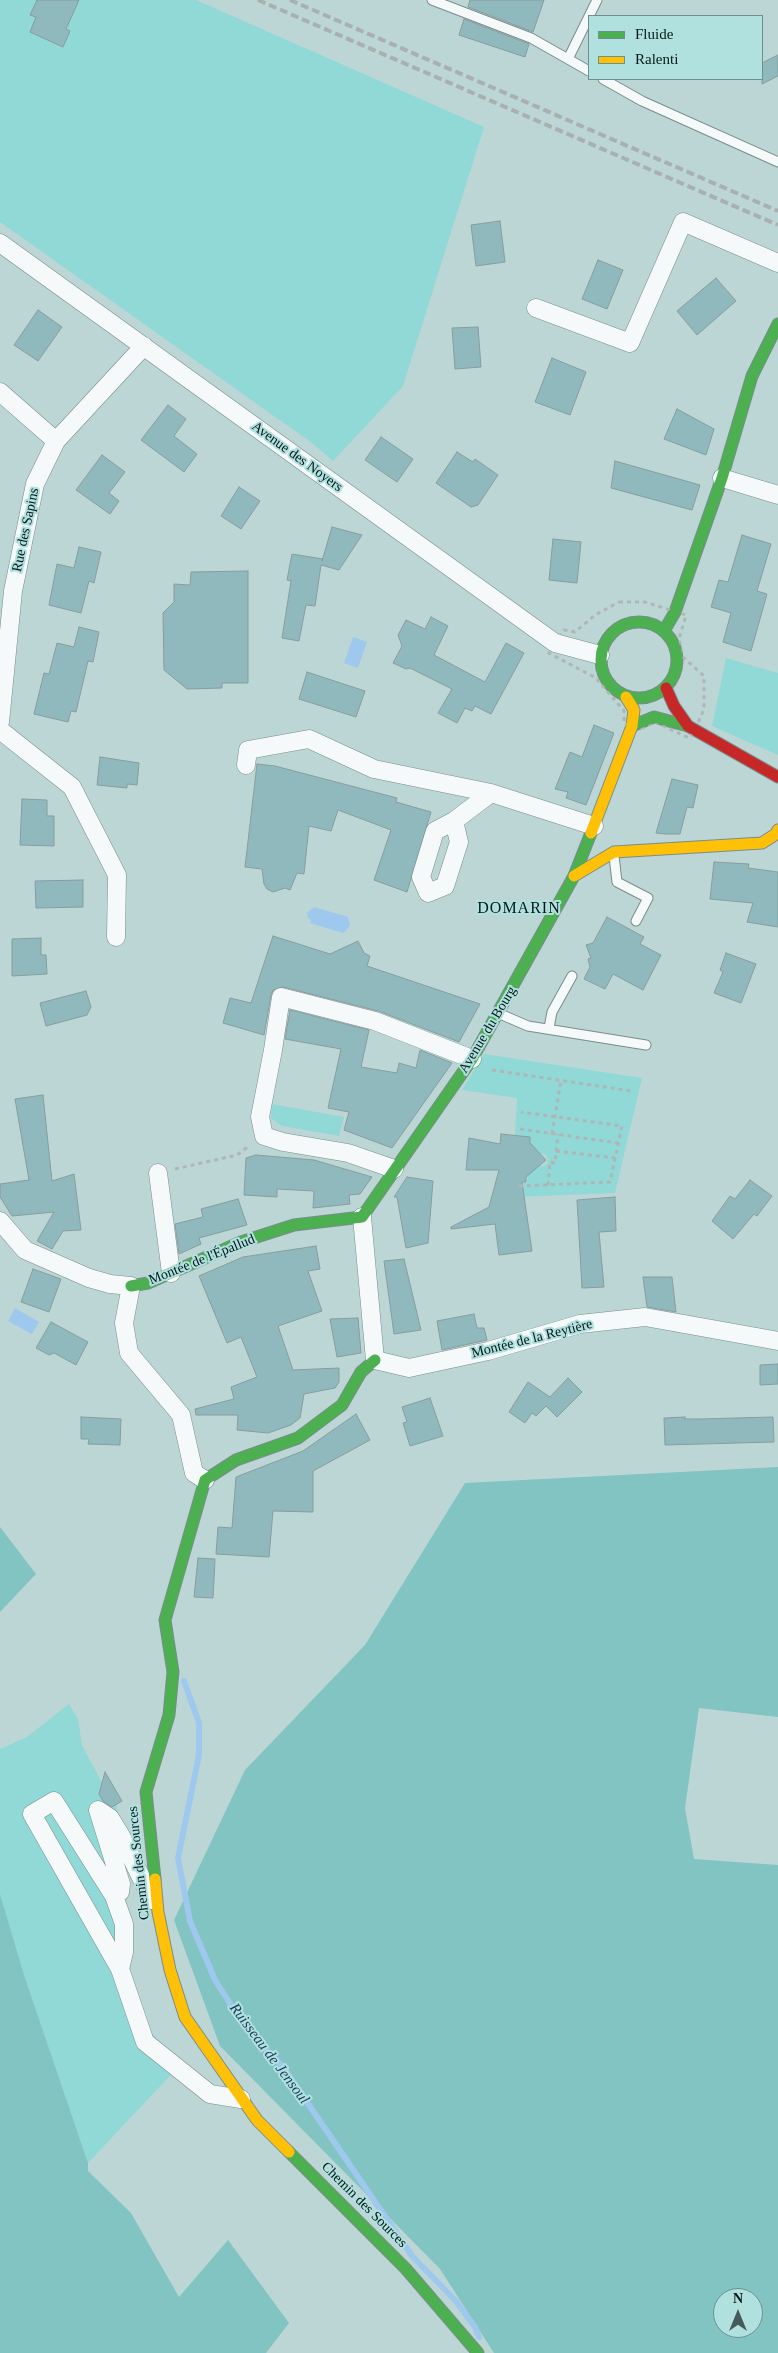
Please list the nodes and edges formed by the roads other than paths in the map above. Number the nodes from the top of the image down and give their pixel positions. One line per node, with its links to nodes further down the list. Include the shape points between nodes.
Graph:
1 (432, 0): 5 (lane, via 531,38)
2 (597, 0): 3 (lane)
3 (590, 15)
4 (588, 18): 5 (lane)
5 (568, 59): 6 (lane)
6 (588, 70)
7 (605, 80): 8 (lane, via 642,101)
8 (778, 162)
9 (0, 243): 13 (street, Avenue des Noyers)
10 (778, 263): 11 (street, via 683,222 630,343)
11 (536, 308)
12 (778, 324): 16 (street, via 752,376)
13 (144, 346): 15 (street, Rue des Sapins); 19 (street, Avenue des Noyers, via 555,643)
14 (0, 392): 15 (street)
15 (56, 441): 22 (street, Rue des Sapins, via 35,484 13,591)
16 (722, 478): 17 (street); 18 (street, via 675,612)
17 (778, 495)
18 (664, 631): 19 (street, via 650,623 633,622 618,628 606,639); 20 (street, via 674,644 678,659 675,675)
19 (600, 655): 21 (street, via 602,672 611,688)
20 (666, 688): 21 (street, via 648,698); 24 (street, via 674,706)
21 (626, 697): 23 (street, Avenue du Bourg, via 634,710)
22 (0, 722)
23 (632, 726): 24 (street, via 654,718); 30 (street, Avenue du Bourg)
24 (692, 728): 27 (street)
25 (0, 730): 36 (street, via 72,787 117,875)
26 (246, 765): 28 (street, via 248,750 309,739 374,769)
27 (778, 777)
28 (491, 793): 29 (street); 30 (street)
29 (454, 821)
30 (601, 827): 33 (street); 34 (street, Avenue du Bourg)
31 (778, 830): 32 (street)
32 (770, 843): 33 (street)
33 (614, 852): 34 (street); 35 (lane, via 617,882 648,898)
34 (574, 876): 38 (street, Avenue du Bourg)
35 (636, 922)
36 (116, 937)
37 (572, 976): 39 (lane, via 552,1012)
38 (499, 1014): 39 (lane, via 528,1026); 41 (street, Avenue du Bourg)
39 (549, 1028): 40 (lane)
40 (646, 1045)
41 (478, 1064): 42 (street, Avenue du Bourg); 42 (street, via 375,1021 281,997 260,1117 264,1136 348,1153)
42 (394, 1169): 44 (street, Avenue du Bourg)
43 (158, 1173): 46 (street)
44 (362, 1218): 46 (street, Montée de l'Épallud, via 294,1225 241,1242); 49 (street)
45 (0, 1221): 47 (street, Montée de l'Épallud, via 25,1250 89,1278)
46 (171, 1273): 47 (street, Montée de l'Épallud)
47 (131, 1286): 50 (street, via 124,1323 129,1354 181,1415 194,1473)
48 (778, 1341): 49 (street, Montée de la Reytière, via 645,1317 580,1324 488,1351 408,1368)
49 (375, 1360): 50 (street, via 360,1372 342,1405 298,1438 236,1460)
50 (205, 1480): 52 (street, Chemin des Sources, via 165,1620 173,1672 168,1715 146,1792)
51 (114, 1896): 52 (street, via 120,1892 121,1884 98,1810 110,1818); 53 (street, via 124,1924); 53 (street, via 54,1801 32,1814)
52 (158, 1912): 54 (street, Chemin des Sources, via 170,1970 185,2017)
53 (120, 1969): 54 (street, via 145,2042 210,2094)
54 (241, 2099): 55 (street, Chemin des Sources, via 257,2120 406,2269)
55 (478, 2353)

